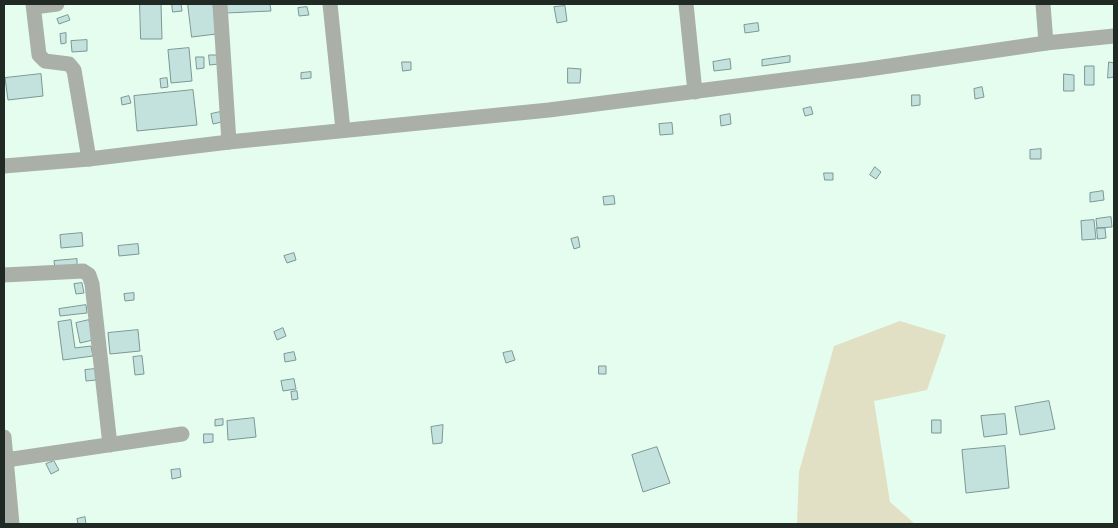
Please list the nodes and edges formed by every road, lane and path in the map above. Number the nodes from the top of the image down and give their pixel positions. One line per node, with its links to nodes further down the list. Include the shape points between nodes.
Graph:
1 (57, 4): 6 (street)
2 (220, 4): 11 (street)
3 (330, 4): 10 (street)
4 (686, 4): 9 (street)
5 (1043, 4): 8 (street)
6 (34, 5): 12 (street, via 39,55 45,61 69,64 74,70)
7 (1114, 36): 8 (street)
8 (1046, 43): 9 (street)
9 (695, 92): 10 (street)
10 (344, 130): 11 (street)
11 (229, 142): 12 (street)
12 (89, 159): 13 (street)
13 (4, 166)
14 (4, 275): 17 (street, via 83,271 89,275)
15 (182, 434): 17 (street)
16 (4, 437): 18 (street)
17 (110, 445): 18 (street)
18 (6, 460): 19 (street)
19 (12, 524)

